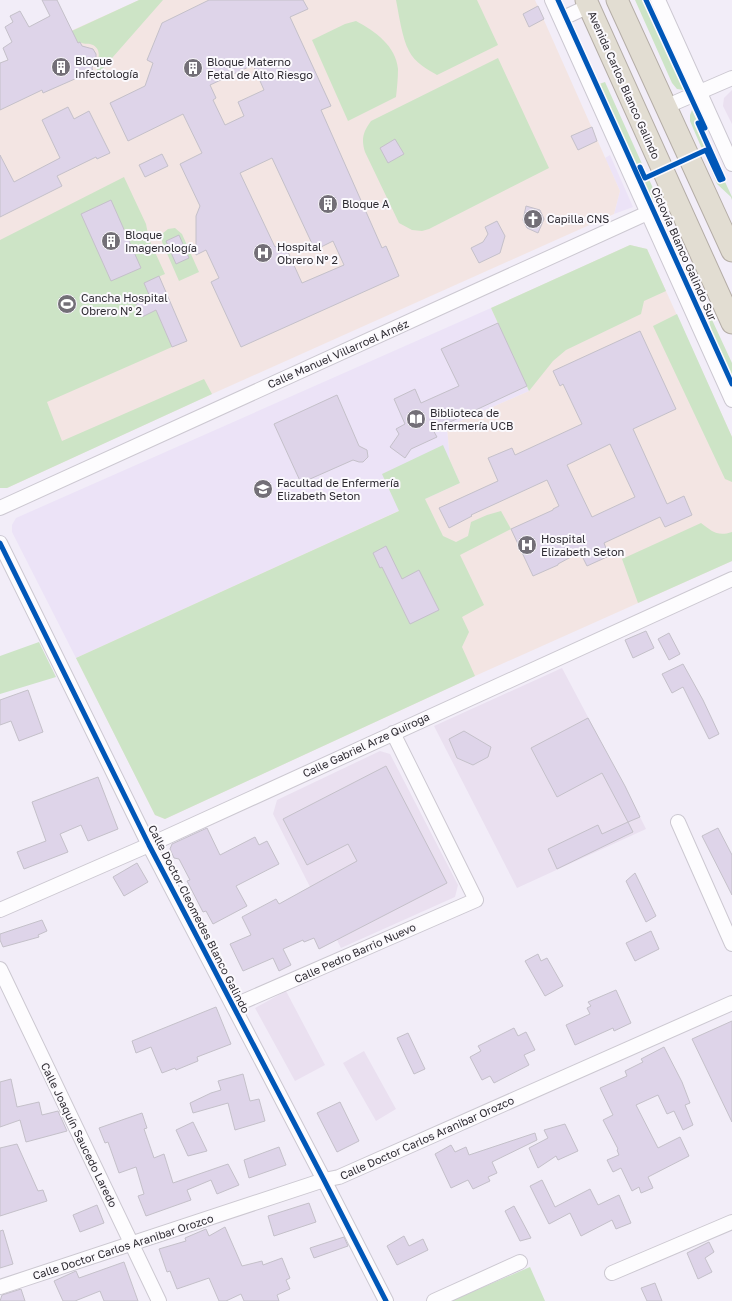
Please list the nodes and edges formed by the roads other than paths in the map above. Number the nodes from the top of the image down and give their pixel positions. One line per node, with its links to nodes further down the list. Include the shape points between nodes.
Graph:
1 (552, 0): 5 (street)
2 (617, 0): 8 (highway)
3 (658, 0): 7 (street)
4 (587, 3): 5 (street); 10 (highway, Avenida Carlos Blanco Galindo)
5 (561, 19): 11 (street)
6 (732, 78): 7 (street)
7 (700, 92): 8 (street); 9 (street)
8 (665, 107): 12 (highway)
9 (732, 164)
10 (676, 200): 11 (street, Calle Manuel Villarroel Arnéz); 13 (highway, Avenida Carlos Blanco Galindo)
11 (648, 213): 14 (street); 15 (street, Calle Manuel Villarroel Arnéz)
12 (732, 251)
13 (732, 323)
14 (732, 400)
15 (0, 508)
16 (0, 543): 20 (street, Calle Doctor Cleomedes Blanco Galindo)
17 (732, 579): 18 (street, Calle Gabriel Arze Quiroga)
18 (393, 733): 20 (street, Calle Gabriel Arze Quiroga); 25 (street, Calle Pedro Barrio Nuevo, via 476,900)
19 (678, 822): 22 (street)
20 (149, 845): 21 (street, Calle Gabriel Arze Quiroga); 25 (street, Calle Doctor Cleomedes Blanco Galindo)
21 (0, 910)
22 (732, 944)
23 (0, 969): 28 (street, Calle Joaquín Saucedo Laredo)
24 (732, 1003): 26 (street, Calle Doctor Carlos Aranibar Orozco, via 339,1178)
25 (233, 1006): 26 (street, Calle Doctor Cleomedes Blanco Galindo)
26 (324, 1180): 28 (street, Calle Doctor Carlos Aranibar Orozco); 33 (street, Calle Doctor Cleomedes Blanco Galindo)
27 (732, 1222): 30 (street)
28 (131, 1244): 31 (street, Calle Doctor Carlos Aranibar Orozco); 32 (street, Calle Joaquín Saucedo Laredo)
29 (520, 1262): 34 (street)
30 (612, 1273)
31 (0, 1287)
32 (159, 1301)
33 (386, 1301)
34 (434, 1301)

